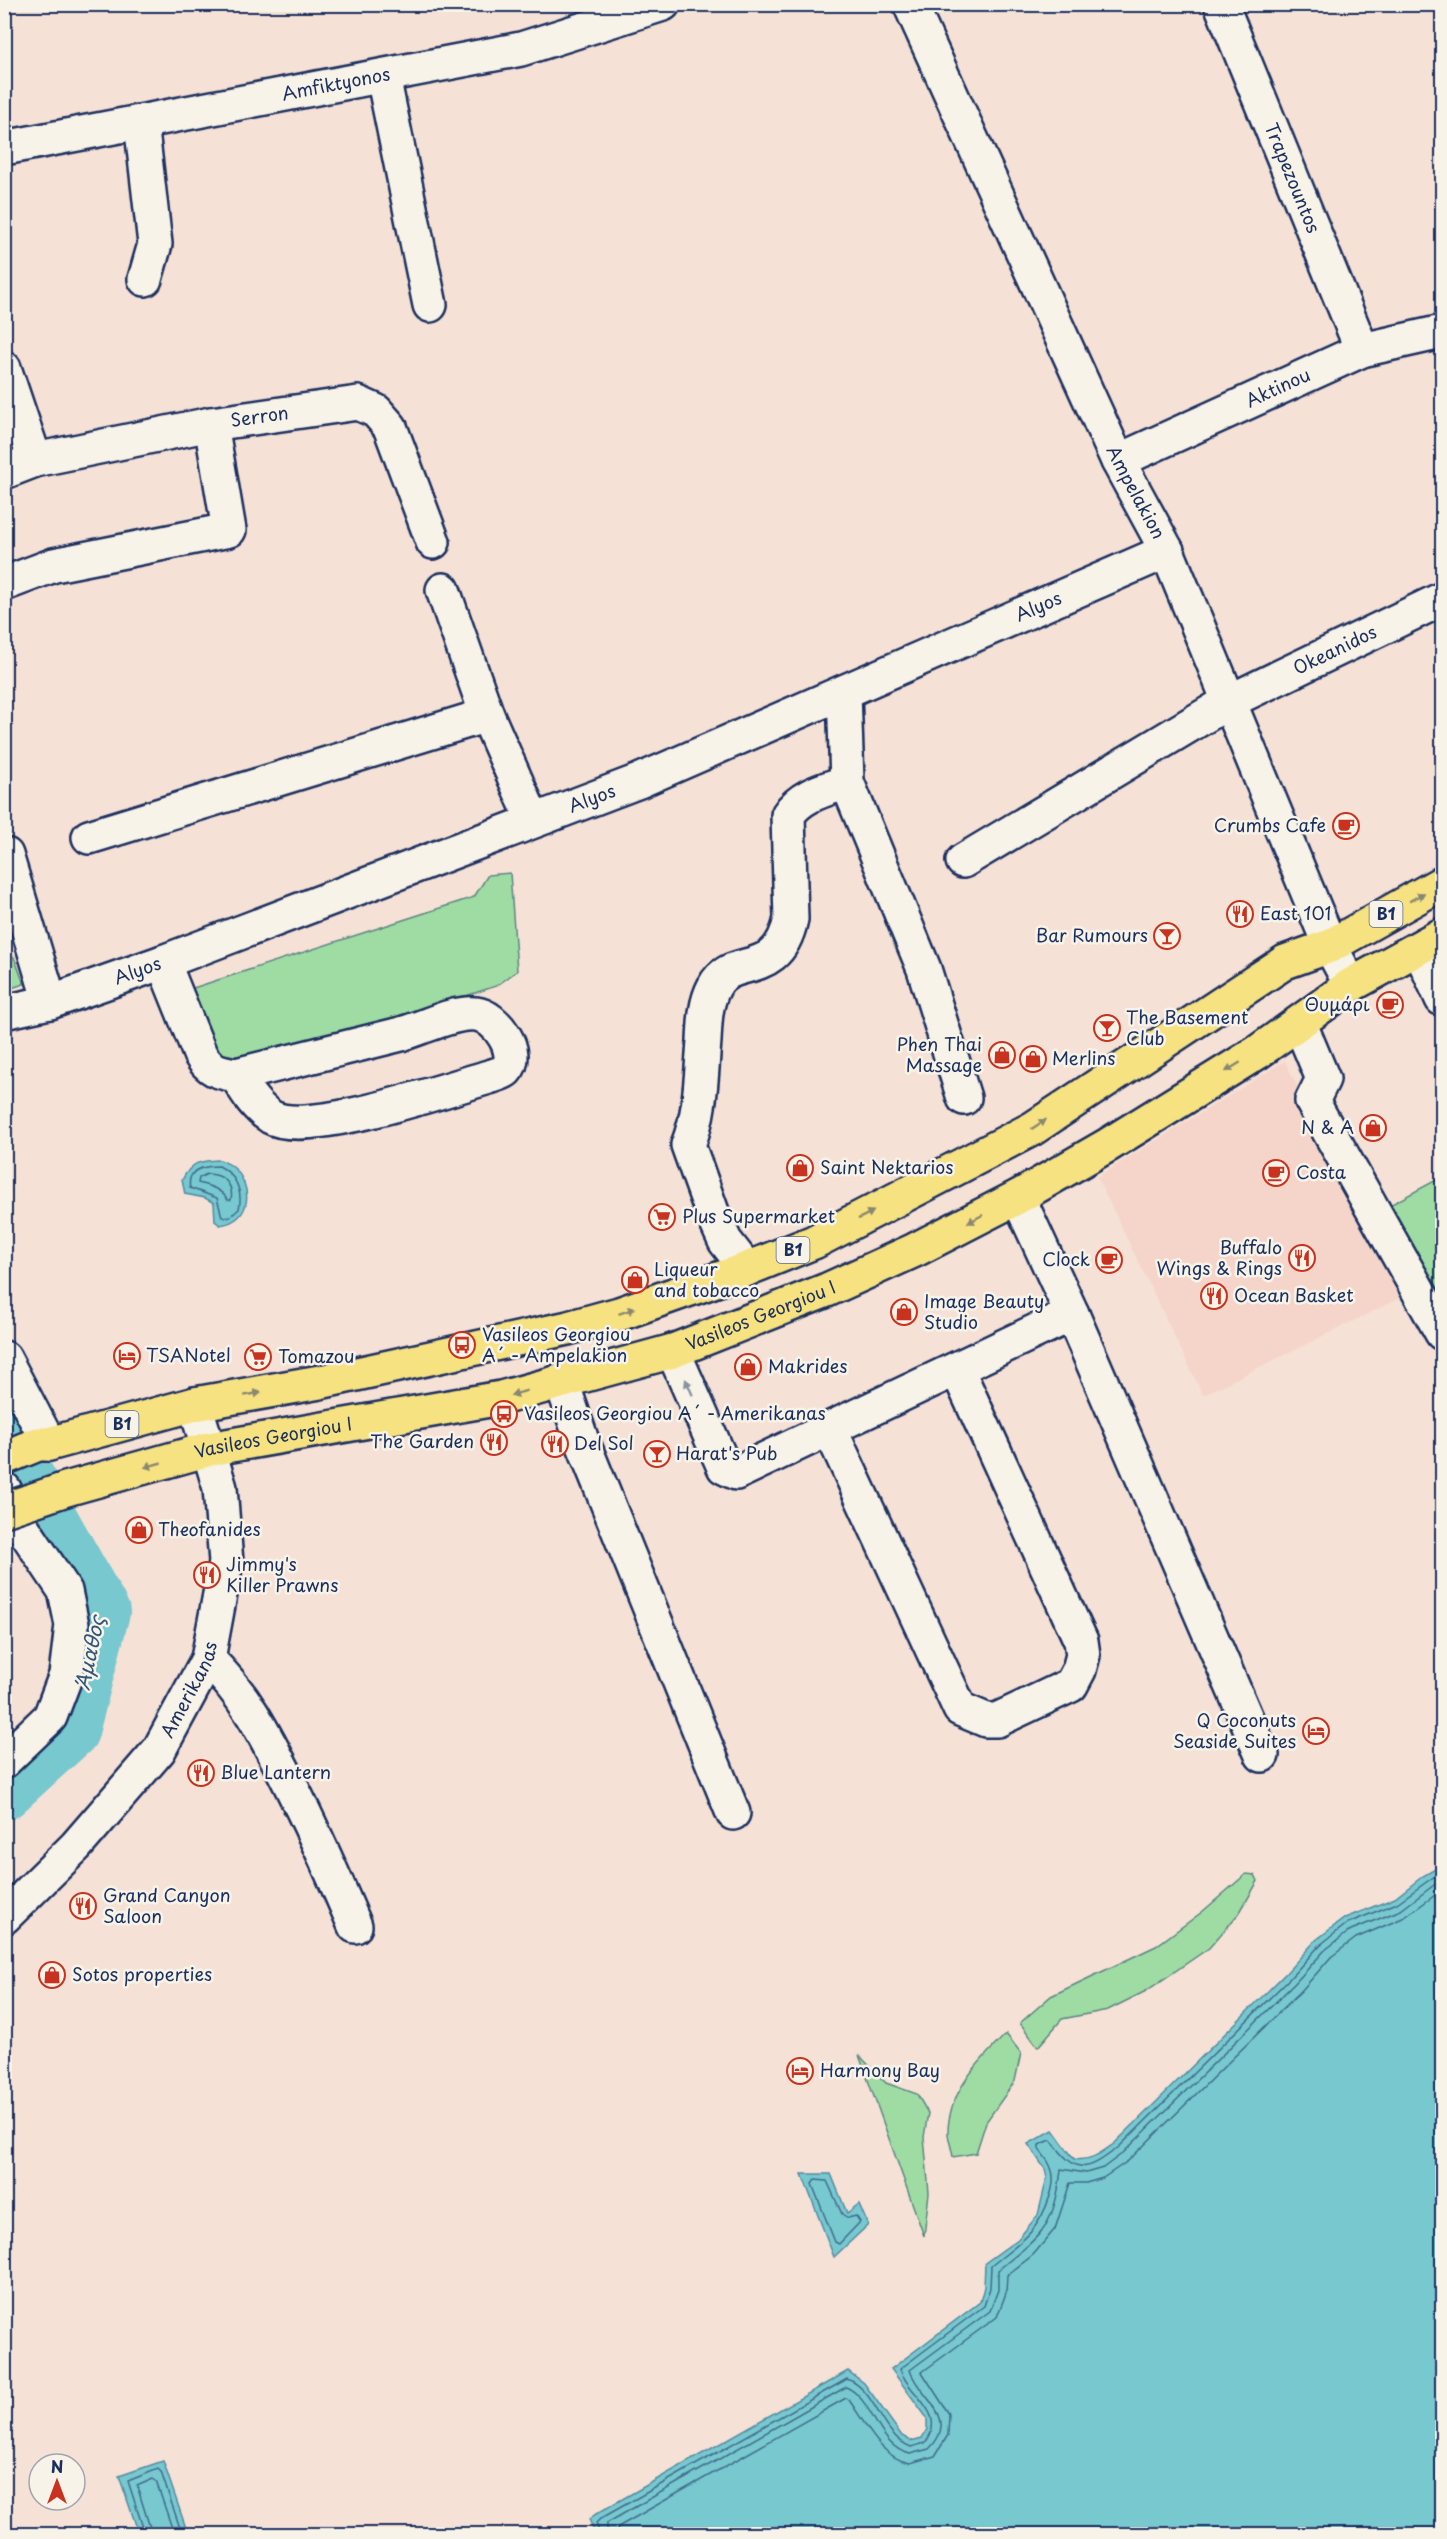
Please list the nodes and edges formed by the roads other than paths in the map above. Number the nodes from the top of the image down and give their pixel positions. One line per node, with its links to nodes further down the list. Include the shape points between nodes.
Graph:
1 (910, 4): 14 (street, Ampelakion)
2 (1221, 4): 10 (street, Trapezountos)
3 (660, 5): 4 (street, Amfiktyonos, via 521,49)
4 (383, 76): 5 (street, Amfiktyonos); 8 (street)
5 (141, 122): 6 (street, Amfiktyonos); 7 (street, via 155,244)
6 (4, 148)
7 (145, 279)
8 (430, 305)
9 (1443, 332): 10 (street, Aktinou)
10 (1362, 350): 14 (street, Aktinou)
11 (4, 368): 13 (street)
12 (211, 424): 13 (street, Serron); 16 (street, Serron, via 358,403 376,411 390,427); 18 (street, via 229,530 54,565)
13 (35, 460): 15 (street, Serron)
14 (1118, 461): 17 (street, Ampelakion)
15 (4, 472)
16 (433, 542)
17 (1167, 551): 21 (street, Alyos); 22 (street, Ampelakion)
18 (4, 584)
19 (443, 590): 23 (street)
20 (1443, 599): 22 (street, Okeanidos)
21 (844, 692): 24 (street); 25 (street, Alyos, via 639,781)
22 (1228, 702): 28 (street, Okeanidos); 31 (street, Ampelakion)
23 (488, 715): 25 (street); 26 (street)
24 (847, 782): 39 (street, via 924,969); 41 (street, via 807,796 788,815 788,932 772,956 729,973 715,985 707,1006 699,1106 688,1145 725,1241)
25 (533, 820): 32 (street, Alyos)
26 (89, 837)
27 (6, 855): 35 (street)
28 (963, 861)
29 (1443, 883): 31 (main road, B1, one-way to 29)
30 (1431, 941): 33 (main road, Vasileos Georgiou I / B1); 34 (street)
31 (1330, 946): 33 (street, Ampelakion); 41 (main road, B1, one-way to 31, via 814,1242 1032,1129 1285,962)
32 (163, 962): 35 (street, Alyos); 38 (street, via 206,1065)
33 (1351, 985): 37 (main road, Vasileos Georgiou I / B1)
34 (1443, 999)
35 (50, 1002): 36 (street, Alyos)
36 (4, 1012)
37 (1300, 1024): 40 (main road, Vasileos Georgiou I / B1, one-way to 40); 43 (street, via 1323,1079 1312,1101)
38 (236, 1075): 38 (street, via 464,1014 493,1020 510,1052 510,1064 504,1072 354,1115 310,1123 272,1118 252,1101)
39 (964, 1098)
40 (1018, 1197): 42 (street); 44 (main road, Vasileos Georgiou I / B1, one-way to 44, via 827,1290)
41 (747, 1269): 48 (main road, B1, one-way to 41, via 320,1382 568,1328)
42 (1072, 1314): 46 (street); 56 (street)
43 (1443, 1333)
44 (673, 1351): 47 (main road, Vasileos Georgiou I / B1); 49 (street, one-way to 44, via 736,1473 724,1467)
45 (4, 1358): 50 (street)
46 (957, 1369): 49 (street); 49 (street, via 1081,1641 1083,1655 1071,1685 1050,1695 997,1720 986,1720 960,1709)
47 (561, 1380): 51 (main road, Vasileos Georgiou I / B1, one-way to 51, via 501,1398); 58 (street)
48 (195, 1404): 50 (main road, B1); 51 (street, Amerikanas)
49 (830, 1429)
50 (44, 1444): 52 (main road, B1)
51 (209, 1449): 54 (main road, Vasileos Georgiou I / B1, one-way to 54, bridge); 55 (street, Amerikanas, via 220,1488 226,1562)
52 (4, 1458)
53 (4, 1489): 57 (street, via 21,1525 65,1591 72,1625 66,1675 50,1717)
54 (4, 1510)
55 (208, 1659): 59 (street, Amerikanas, via 159,1750 76,1846); 60 (street, via 243,1696 317,1836)
56 (1262, 1755)
57 (4, 1761)
58 (733, 1813)
59 (4, 1917)
60 (355, 1926)

